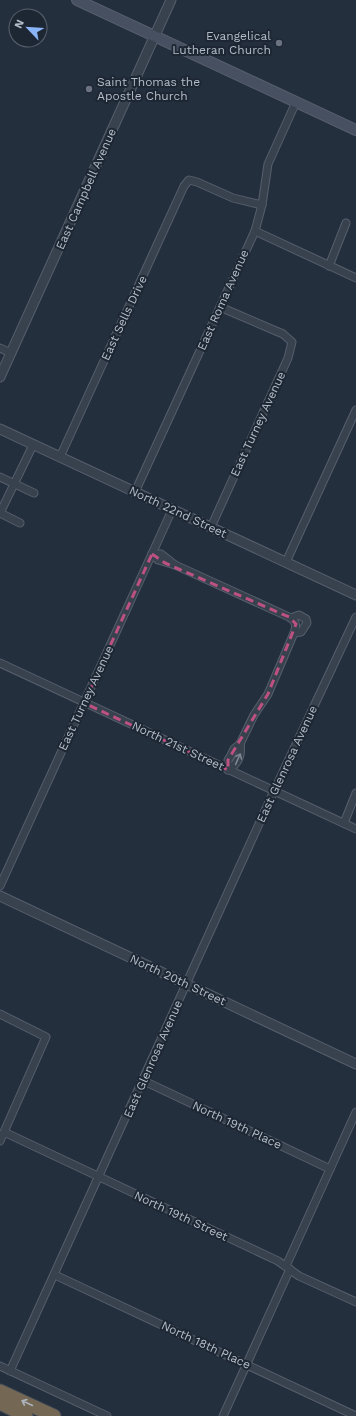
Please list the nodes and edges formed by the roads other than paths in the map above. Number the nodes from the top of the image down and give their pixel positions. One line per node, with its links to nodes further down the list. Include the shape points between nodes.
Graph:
1 (77, 0): 3 (main road)
2 (170, 0): 3 (street, East Campbell Avenue)
3 (155, 36): 4 (main road); 13 (street, East Campbell Avenue)
4 (296, 102): 5 (main road); 6 (street, East Roma Avenue, via 268,164)
5 (356, 130)
6 (262, 206): 8 (street, East Roma Avenue); 18 (street, East Sells Drive, via 232,198 188,180)
7 (346, 222): 9 (street)
8 (255, 231): 9 (street); 11 (street, East Roma Avenue)
9 (330, 266): 10 (street)
10 (356, 278)
11 (220, 307): 21 (street, East Roma Avenue); 26 (street, East Turney Avenue, via 283,334 292,342 288,358)
12 (0, 348): 13 (street)
13 (11, 353): 14 (street, East Campbell Avenue)
14 (0, 377)
15 (356, 410): 28 (street)
16 (0, 429): 17 (street, North 22nd Street)
17 (33, 444): 18 (street, North 22nd Street); 20 (street)
18 (60, 457): 21 (street, North 22nd Street)
19 (0, 477): 20 (street)
20 (14, 484): 22 (street); 24 (street)
21 (135, 492): 23 (street, North 22nd Street)
22 (34, 493)
23 (172, 510): 26 (street, North 22nd Street); 27 (street, East Turney Avenue)
24 (0, 513): 25 (street)
25 (20, 523)
26 (211, 527): 28 (street, North 22nd Street)
27 (152, 554): 31 (street, via 161,554 176,565); 34 (street, East Turney Avenue)
28 (286, 562): 29 (street, North 22nd Street)
29 (356, 594)
30 (356, 617): 36 (street, East Glenrosa Avenue)
31 (291, 618): 32 (street, via 296,624); 32 (street, via 299,615 306,619 307,623 301,632)
32 (294, 633): 35 (street, via 268,694 228,760)
33 (0, 663): 34 (street, North 21st Street)
34 (84, 703): 35 (street, North 21st Street); 40 (street, East Turney Avenue)
35 (228, 770): 36 (street, North 21st Street)
36 (274, 791): 38 (street, North 21st Street); 42 (street, East Glenrosa Avenue)
37 (356, 793): 38 (street)
38 (344, 824): 39 (street, North 21st Street)
39 (356, 829)
40 (0, 886)
41 (0, 896): 42 (street, North 20th Street)
42 (188, 984): 44 (street, North 20th Street); 45 (street, East Glenrosa Avenue)
43 (0, 1014): 47 (street, via 46,1037)
44 (356, 1064)
45 (144, 1081): 49 (street, North 19th Place); 50 (street, East Glenrosa Avenue)
46 (356, 1112): 49 (street)
47 (4, 1132): 48 (street); 50 (street, North 19th Street)
48 (0, 1141)
49 (330, 1169): 51 (street)
50 (100, 1177): 51 (street, North 19th Street); 52 (street, East Glenrosa Avenue)
51 (288, 1268): 53 (street, North 19th Street, via 298,1276); 54 (street)
52 (55, 1275): 54 (street, North 18th Place); 56 (street, East Glenrosa Avenue)
53 (356, 1302)
54 (247, 1364): 62 (street); 63 (street, North 18th Place)
55 (0, 1366): 56 (street)
56 (10, 1371): 61 (street)
57 (0, 1391): 60 (highway, one-way to 57)
58 (0, 1403): 59 (highway)
59 (26, 1416)
60 (54, 1416)
61 (107, 1416)
62 (222, 1416)
63 (356, 1416)

